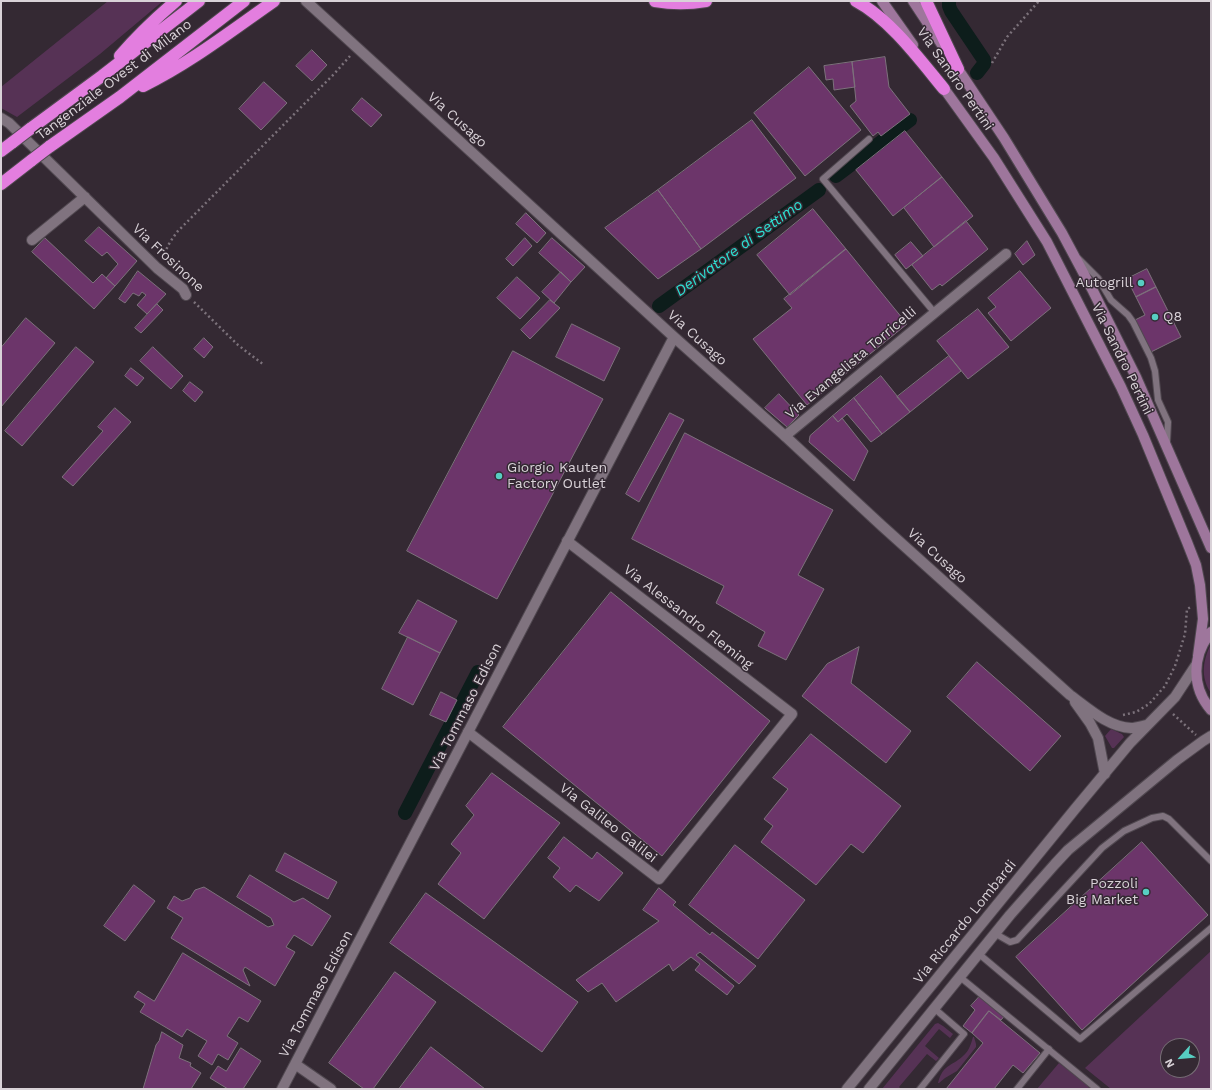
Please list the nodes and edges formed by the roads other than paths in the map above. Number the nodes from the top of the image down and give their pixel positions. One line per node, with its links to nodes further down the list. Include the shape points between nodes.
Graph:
1 (176, 1): 13 (highway, via 131,43)
2 (199, 1): 13 (highway, Tangenziale Ovest di Milano)
3 (244, 1): 15 (highway, Tangenziale Ovest di Milano)
4 (274, 1): 15 (highway, via 189,61)
5 (306, 1): 26 (street, Via Cusago)
6 (655, 1): 7 (highway, via 671,4)
7 (706, 1)
8 (856, 1): 14 (highway, via 886,24)
9 (882, 1): 14 (main road, Via Sandro Pertini)
10 (913, 1): 12 (main road, Via Sandro Pertini)
11 (926, 1): 12 (highway)
12 (958, 69): 22 (main road, Via Sandro Pertini, via 1004,138)
13 (102, 76): 18 (highway, Tangenziale Ovest di Milano, bridge)
14 (944, 89): 32 (main road, Via Sandro Pertini, via 994,158 1047,242 1143,435 1196,565 1203,619)
15 (120, 97): 19 (highway, Tangenziale Ovest di Milano, bridge)
16 (5, 120): 20 (street, Via Frosinone)
17 (869, 140): 25 (lane, Via Evangelista Torricelli, via 823,179)
18 (1, 151)
19 (1, 184)
20 (85, 197): 21 (street); 24 (street, Via Frosinone, via 157,268 184,289)
21 (32, 240)
22 (1072, 251): 28 (main road, Via Sandro Pertini, via 1136,377); 28 (lane, via 1098,278 1111,300 1133,322 1151,358 1158,400 1168,422)
23 (1006, 254): 25 (street, Via Evangelista Torricelli)
24 (186, 294)
25 (934, 312): 27 (street, Via Evangelista Torricelli)
26 (674, 337): 27 (street, Via Cusago); 29 (street, Via Tommaso Edison)
27 (785, 436): 33 (street, Via Cusago)
28 (1166, 446): 30 (main road, Via Sandro Pertini)
29 (567, 541): 35 (street, Via Alessandro Fleming); 37 (street, Via Tommaso Edison)
30 (1211, 548)
31 (1211, 632): 32 (main road, via 1202,645)
32 (1197, 661): 34 (main road, Via Sandro Pertini, via 1196,680 1200,693); 36 (street, Via Riccardo Lombardi, via 1175,697)
33 (1070, 695): 36 (street, Via Cusago, via 1112,723 1133,728); 39 (street, Via Cusago, via 1098,738)
34 (1211, 710)
35 (792, 714): 37 (street, Via Galileo Galilei, via 659,879)
36 (1147, 725): 39 (street, Via Riccardo Lombardi)
37 (468, 732): 47 (street, Via Tommaso Edison)
38 (1207, 738): 42 (street, via 1068,850)
39 (1105, 774): 50 (street, Via Riccardo Lombardi)
40 (1211, 861): 42 (lane, via 1170,819 1163,816 1152,818 1124,831 1102,848 1017,940 1010,942)
41 (1211, 928): 43 (lane, via 1080,1039)
42 (996, 934): 43 (street)
43 (979, 954): 44 (street)
44 (960, 977): 45 (street); 46 (lane)
45 (935, 1009): 51 (street); 52 (lane, via 964,1034)
46 (1049, 1049): 53 (lane); 54 (lane)
47 (295, 1064): 48 (street, Via Tommaso Edison); 49 (street)
48 (282, 1089)
49 (331, 1089)
50 (847, 1089)
51 (869, 1089)
52 (920, 1089)
53 (1017, 1089)
54 (1097, 1089)

